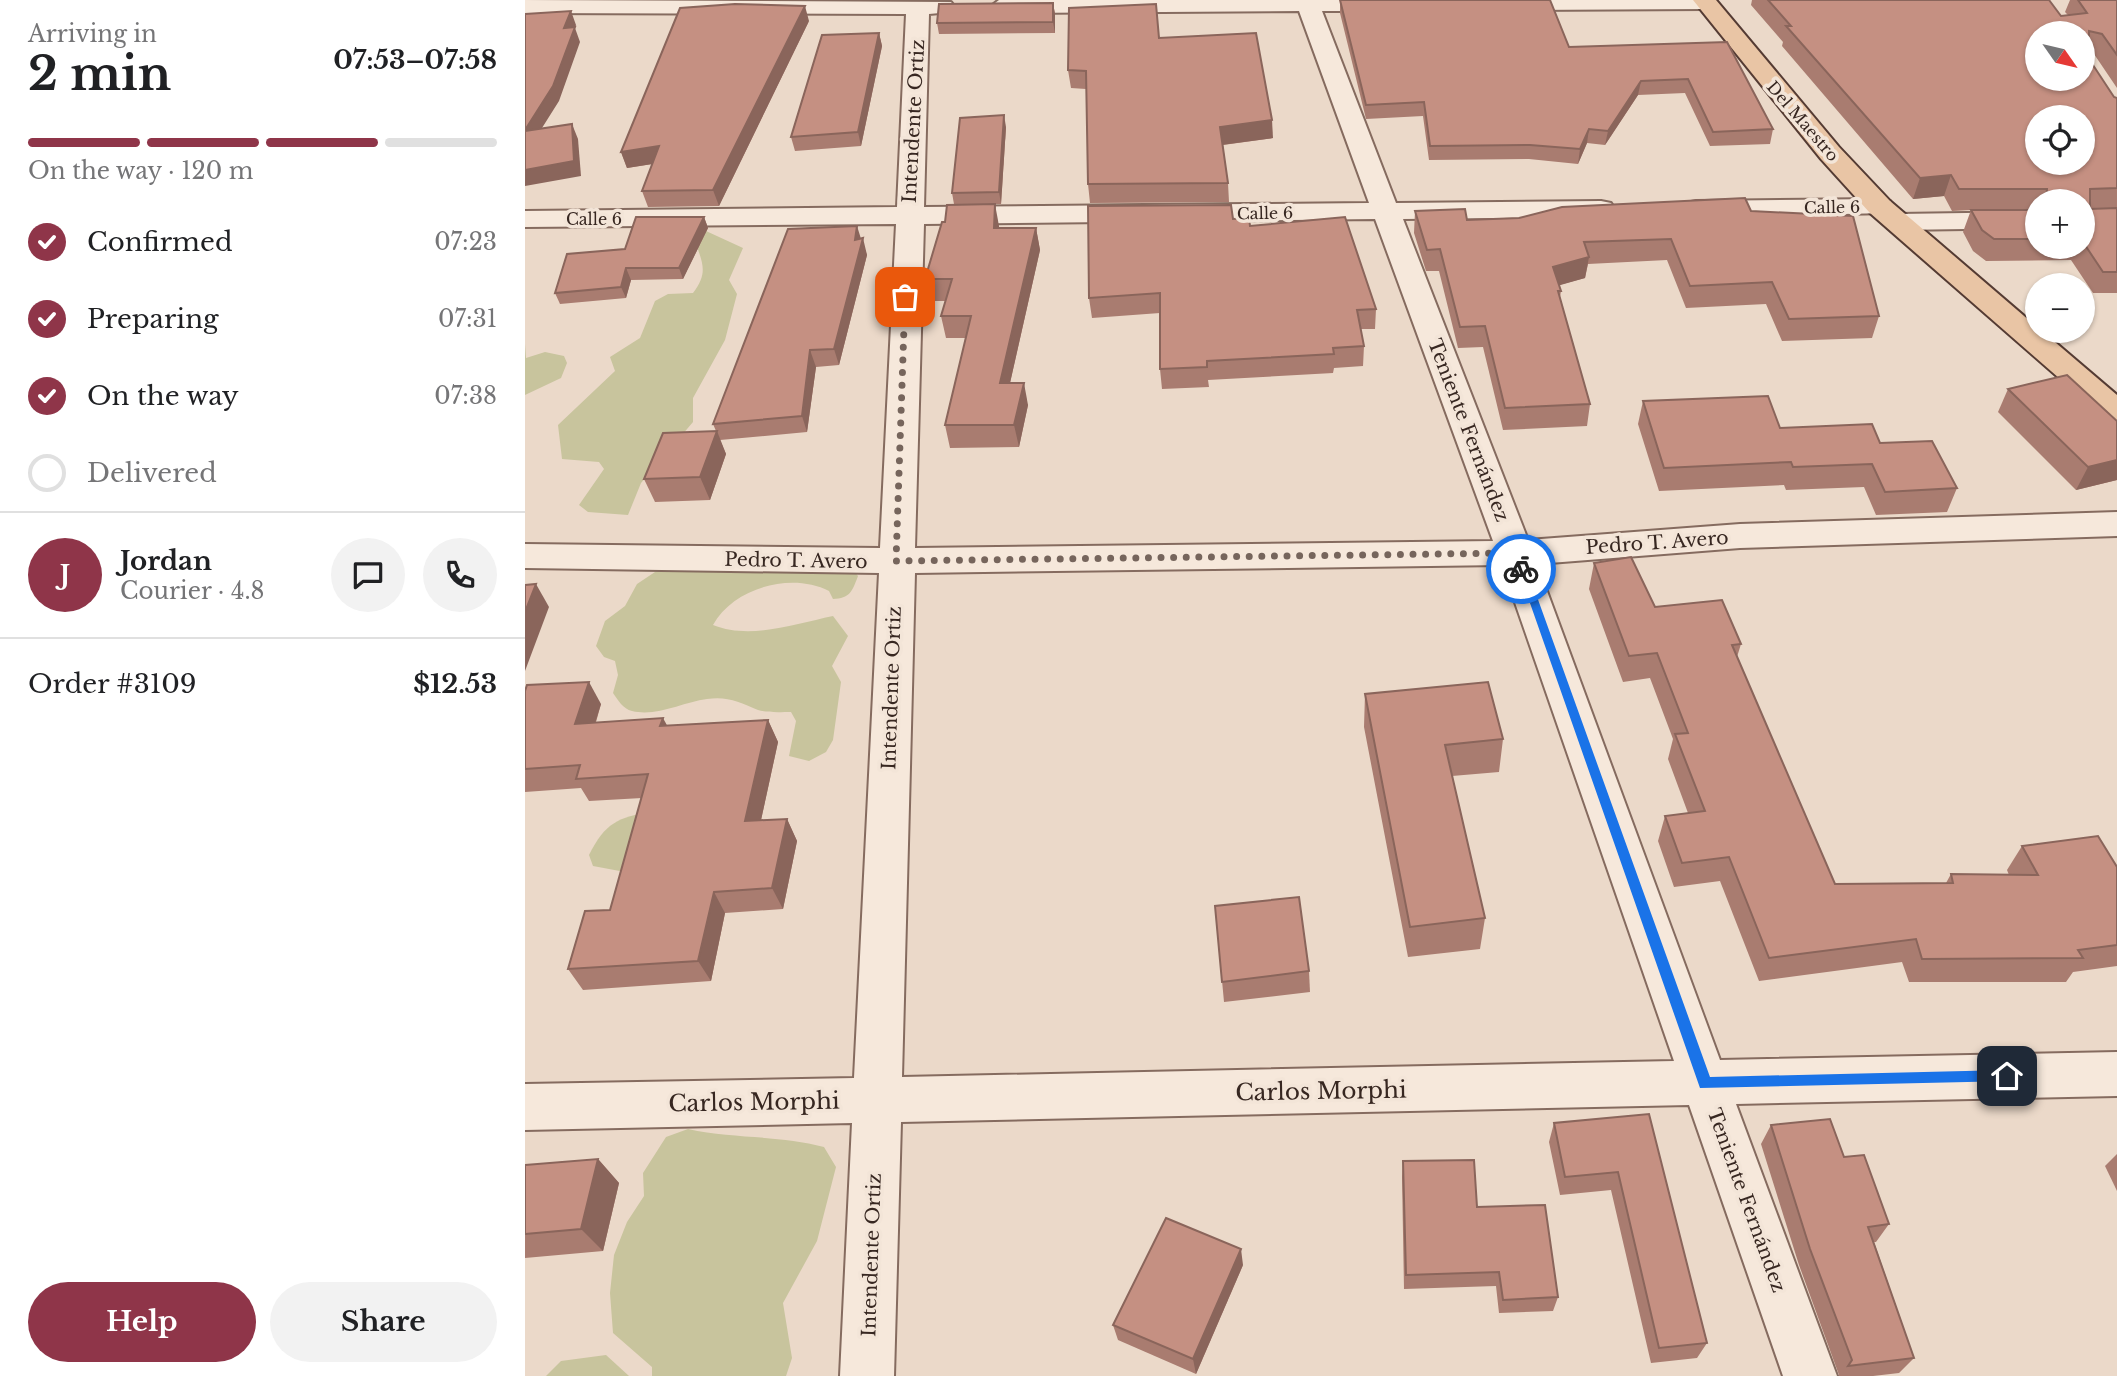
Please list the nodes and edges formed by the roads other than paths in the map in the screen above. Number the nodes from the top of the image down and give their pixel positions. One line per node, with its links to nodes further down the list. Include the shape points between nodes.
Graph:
1 (1704, 1): 5 (street); 12 (main road, Del Maestro, via 1813,133)
2 (1307, 2): 3 (street); 4 (street); 9 (street, Teniente Fernández)
3 (918, 4): 6 (street); 10 (street, Intendente Ortiz)
4 (1417, 4)
5 (1472, 4)
6 (525, 6)
7 (1633, 209): 9 (street, Calle 6)
8 (1674, 209): 12 (street, Calle 6)
9 (1386, 212): 10 (street, Calle 6); 16 (street, Teniente Fernández)
10 (908, 218): 11 (street, Calle 6); 18 (street, Intendente Ortiz)
11 (525, 219)
12 (1896, 220): 13 (street, Calle 6); 14 (main road, Del Maestro)
13 (2025, 220)
14 (2117, 412)
15 (2117, 524): 16 (street, Pedro T. Avero, via 1740,536)
16 (1515, 553): 18 (street, Pedro T. Avero); 20 (street, Teniente Fernández)
17 (525, 556): 18 (street, Pedro T. Avero)
18 (896, 561): 21 (street, Intendente Ortiz)
19 (2117, 1074): 20 (street, Carlos Morphi)
20 (1705, 1084): 21 (street, Carlos Morphi); 24 (street, Teniente Fernández)
21 (877, 1100): 22 (street, Carlos Morphi); 23 (street, Intendente Ortiz)
22 (525, 1107)
23 (867, 1376)
24 (1810, 1376)

